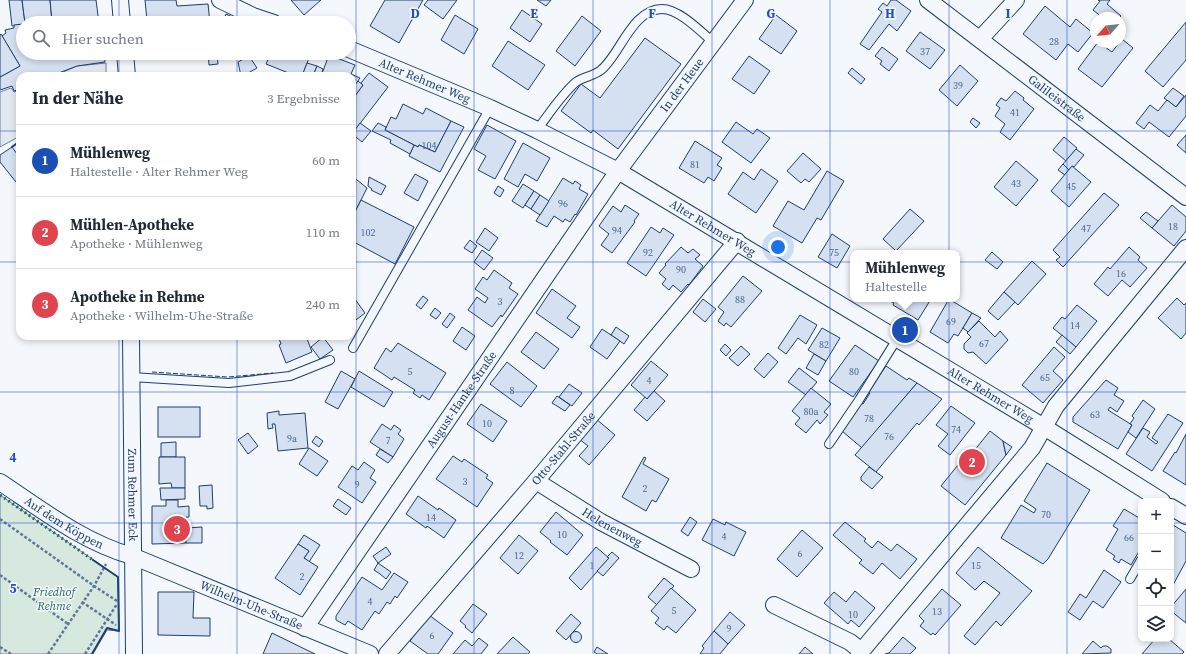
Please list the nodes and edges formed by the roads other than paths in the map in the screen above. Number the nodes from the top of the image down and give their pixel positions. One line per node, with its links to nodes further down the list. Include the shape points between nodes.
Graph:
1 (120, 0): 6 (street)
2 (220, 0): 7 (street)
3 (745, 0): 9 (street, In der Heue)
4 (928, 0): 8 (street, Galileistraße)
5 (1016, 0): 8 (street)
6 (121, 16)
7 (253, 16)
8 (980, 39): 16 (street, Galileistraße)
9 (713, 42): 14 (lane, via 672,11 661,9 648,13 632,27 601,70 577,81); 15 (street, In der Heue)
10 (356, 52): 13 (street, Alter Rehmer Weg)
11 (126, 60): 12 (street)
12 (127, 72)
13 (490, 108): 14 (street, Alter Rehmer Weg); 21 (lane)
14 (537, 130): 15 (street, Alter Rehmer Weg)
15 (618, 171): 17 (street, Alter Rehmer Weg); 36 (street, August-Hanke-Straße)
16 (1186, 197)
17 (737, 241): 19 (street, Alter Rehmer Weg); 26 (street, Otto-Stahl-Straße)
18 (1186, 248): 24 (street, via 1056,406)
19 (898, 339): 24 (street, Alter Rehmer Weg); 25 (lane)
20 (131, 340): 23 (street, Zum Rehmer Eck)
21 (353, 348)
22 (330, 360): 23 (lane, via 290,376 230,383)
23 (131, 377): 31 (street, Zum Rehmer Eck)
24 (1044, 427): 28 (street, Alter Rehmer Weg); 37 (street, via 1032,448)
25 (828, 444)
26 (536, 481): 33 (street, Helenenweg, via 601,522); 40 (street, Otto-Stahl-Straße)
27 (0, 482): 31 (street, Auf dem Köppen, via 66,527 113,551)
28 (1156, 498)
29 (1174, 509): 30 (street, Alter Rehmer Weg)
30 (1186, 516)
31 (132, 556): 36 (street, Wilhelm-Uhe-Straße); 38 (street, Zum Rehmer Eck)
32 (1138, 565): 34 (lane)
33 (691, 568)
34 (1130, 579)
35 (774, 604): 37 (street, via 850,642)
36 (305, 628): 39 (street, Wilhelm-Uhe-Straße)
37 (860, 652)
38 (134, 654)
39 (370, 654)
40 (387, 654)

